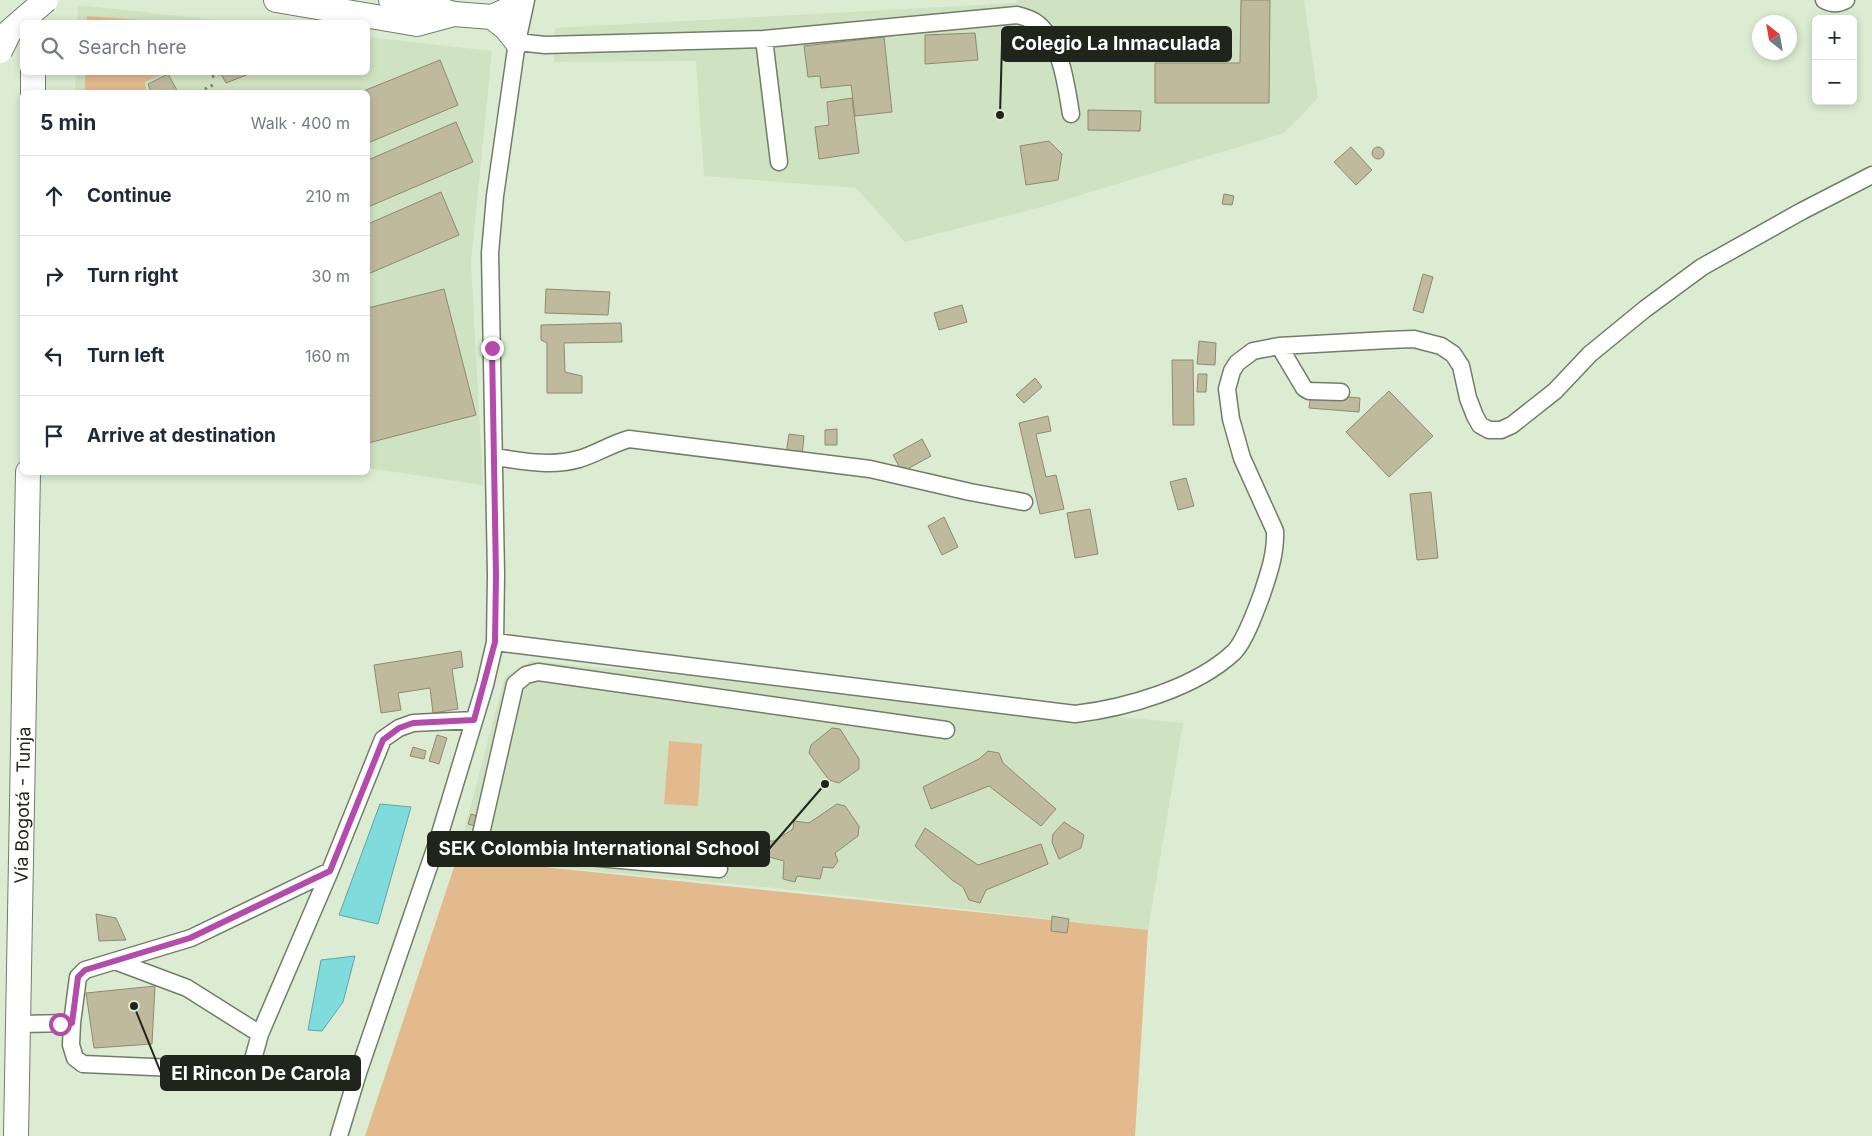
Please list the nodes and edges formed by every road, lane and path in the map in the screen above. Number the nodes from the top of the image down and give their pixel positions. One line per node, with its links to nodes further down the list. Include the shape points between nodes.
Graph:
1 (34, 0): 12 (highway)
2 (46, 0): 11 (highway, bridge)
3 (276, 0): 9 (highway, via 417,24)
4 (391, 0): 9 (highway)
5 (518, 0): 10 (highway, via 512,8)
6 (526, 0): 15 (street)
7 (1824, 0): 8 (street, via 1829,3)
8 (1846, 0)
9 (454, 14): 10 (highway)
10 (492, 17): 15 (highway)
11 (23, 20)
12 (34, 20)
13 (20, 22): 16 (highway, bridge, via 10,31)
14 (764, 38): 15 (street, via 545,45); 23 (street, via 1017,15 1030,18 1039,24 1056,52 1064,73); 24 (street)
15 (517, 42): 28 (street, via 490,254)
16 (0, 51)
17 (34, 75): 21 (highway)
18 (216, 75): 19 (path)
19 (212, 77)
20 (215, 84): 22 (path)
21 (33, 90)
22 (203, 90)
23 (1071, 114)
24 (779, 162)
25 (1872, 175): 26 (street, via 1702,267 1645,309 1590,354 1555,391 1502,430 1490,430 1480,425 1468,398 1461,366 1453,354 1440,346 1414,339)
26 (1279, 346): 27 (street, via 1304,388); 31 (street, via 1253,351 1237,362 1227,389 1242,458 1275,530 1270,572 1250,626 1235,651 1170,692 1098,712 1075,714)
27 (1342, 392)
28 (494, 457): 30 (street, via 560,462 578,459 629,439 870,469); 31 (street)
29 (28, 475): 40 (highway, Vía Bogotá - Tunja)
30 (1024, 502)
31 (495, 642): 32 (street)
32 (474, 720): 34 (street); 37 (street, via 413,723 399,728 383,740)
33 (946, 730): 35 (street, via 538,672 526,675 515,684)
34 (438, 840): 35 (street); 43 (street)
35 (478, 847): 36 (street)
36 (719, 869)
37 (330, 871): 38 (street, via 190,938); 41 (street)
38 (115, 961): 39 (street, via 85,970 78,977); 41 (street, via 187,988)
39 (72, 1023): 40 (street); 41 (street, via 74,1058 83,1064 240,1070 252,1063)
40 (18, 1024): 42 (highway, Vía Bogotá - Tunja)
41 (260, 1034)
42 (16, 1136)
43 (339, 1136)

